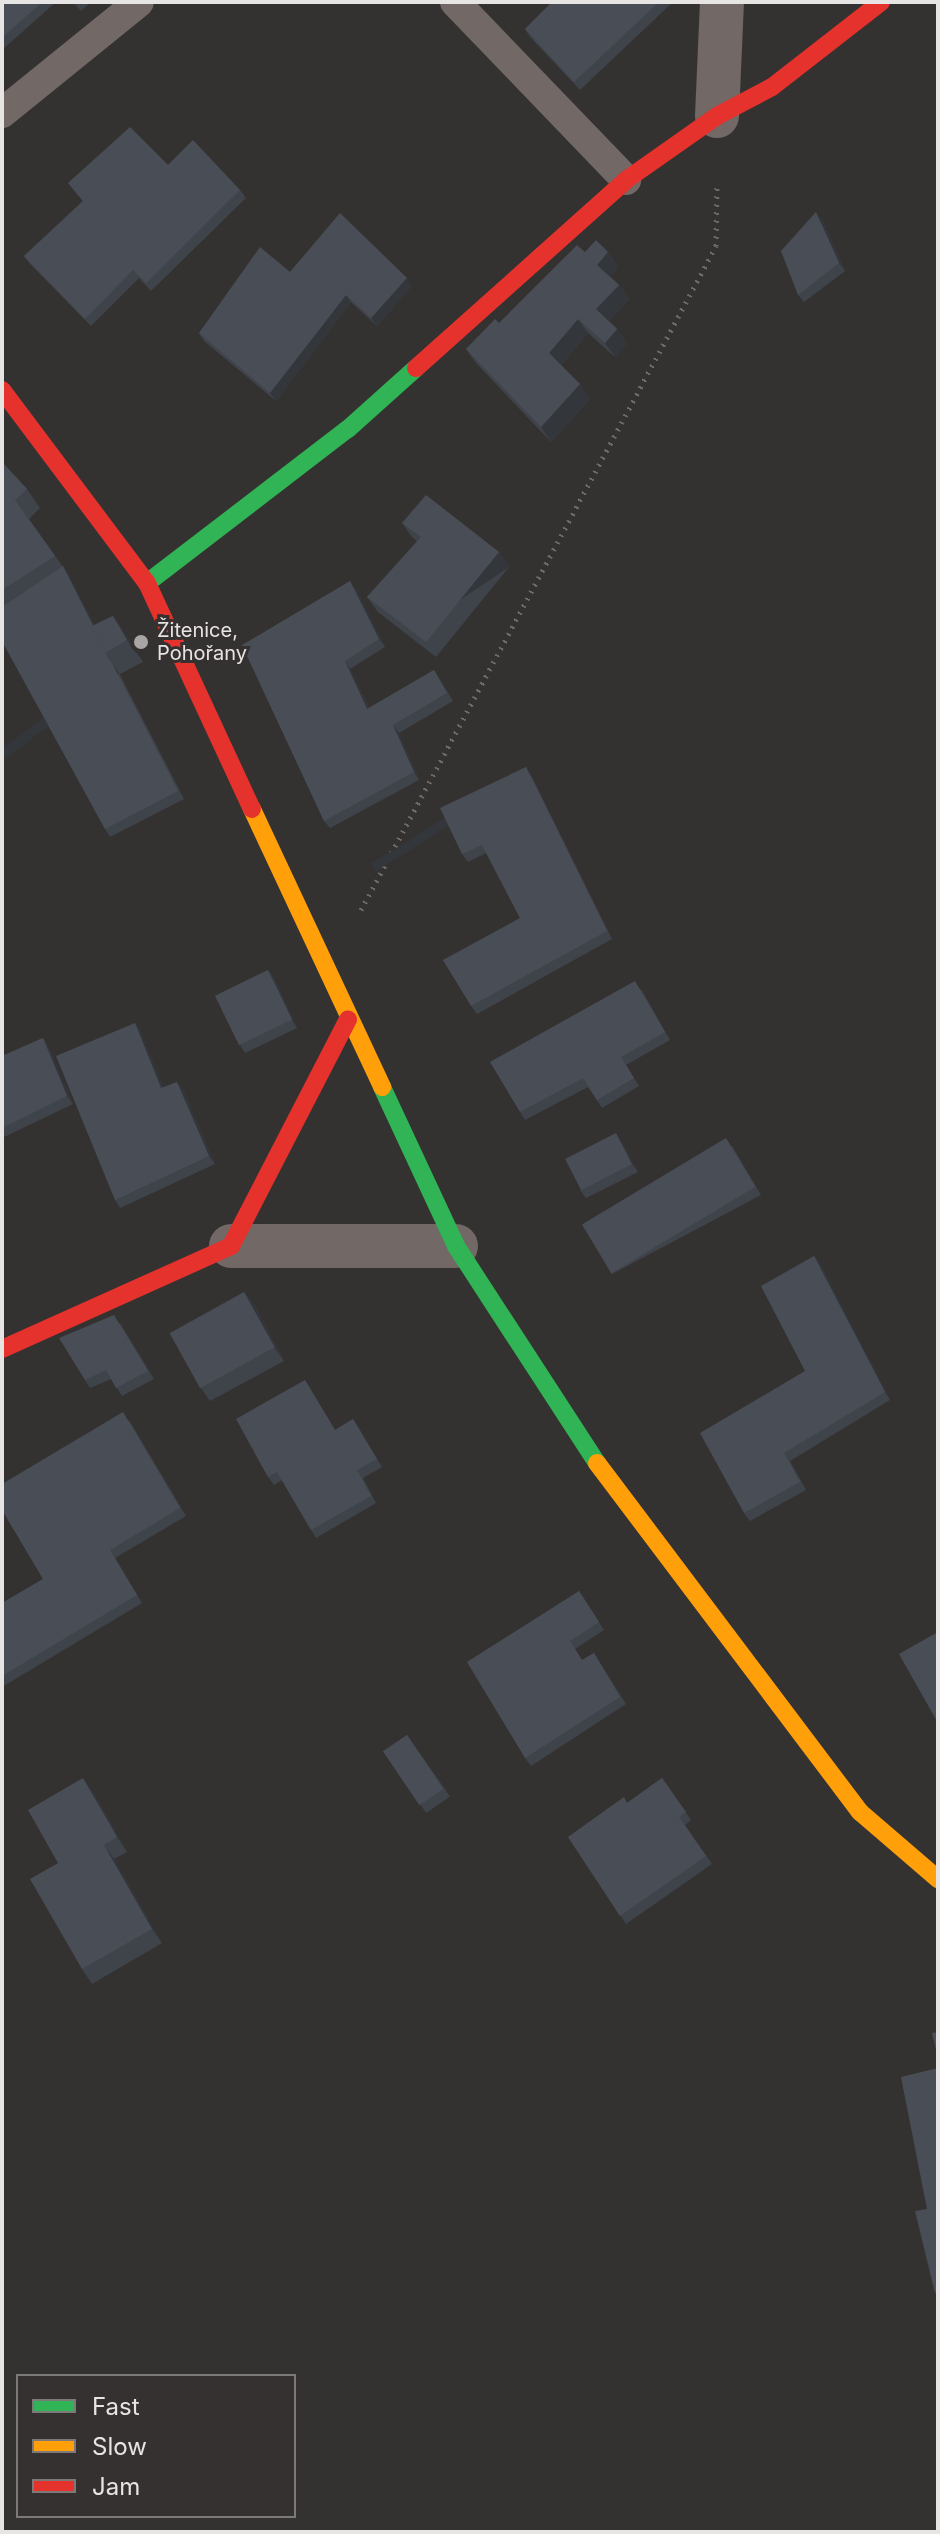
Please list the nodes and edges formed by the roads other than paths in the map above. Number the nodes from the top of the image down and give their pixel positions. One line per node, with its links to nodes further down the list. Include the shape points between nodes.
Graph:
1 (139, 2): 5 (lane)
2 (455, 2): 7 (lane)
3 (722, 2): 6 (street)
4 (881, 2): 6 (street, via 772,87)
5 (2, 113)
6 (717, 116): 7 (street)
7 (626, 180): 9 (street, via 348,429)
8 (2, 390): 9 (street)
9 (147, 583): 10 (street)
10 (348, 1019): 11 (street); 12 (street)
11 (231, 1246): 12 (street); 13 (street)
12 (456, 1246): 14 (street, via 582,1443 860,1812)
13 (2, 1349)
14 (938, 1879)

